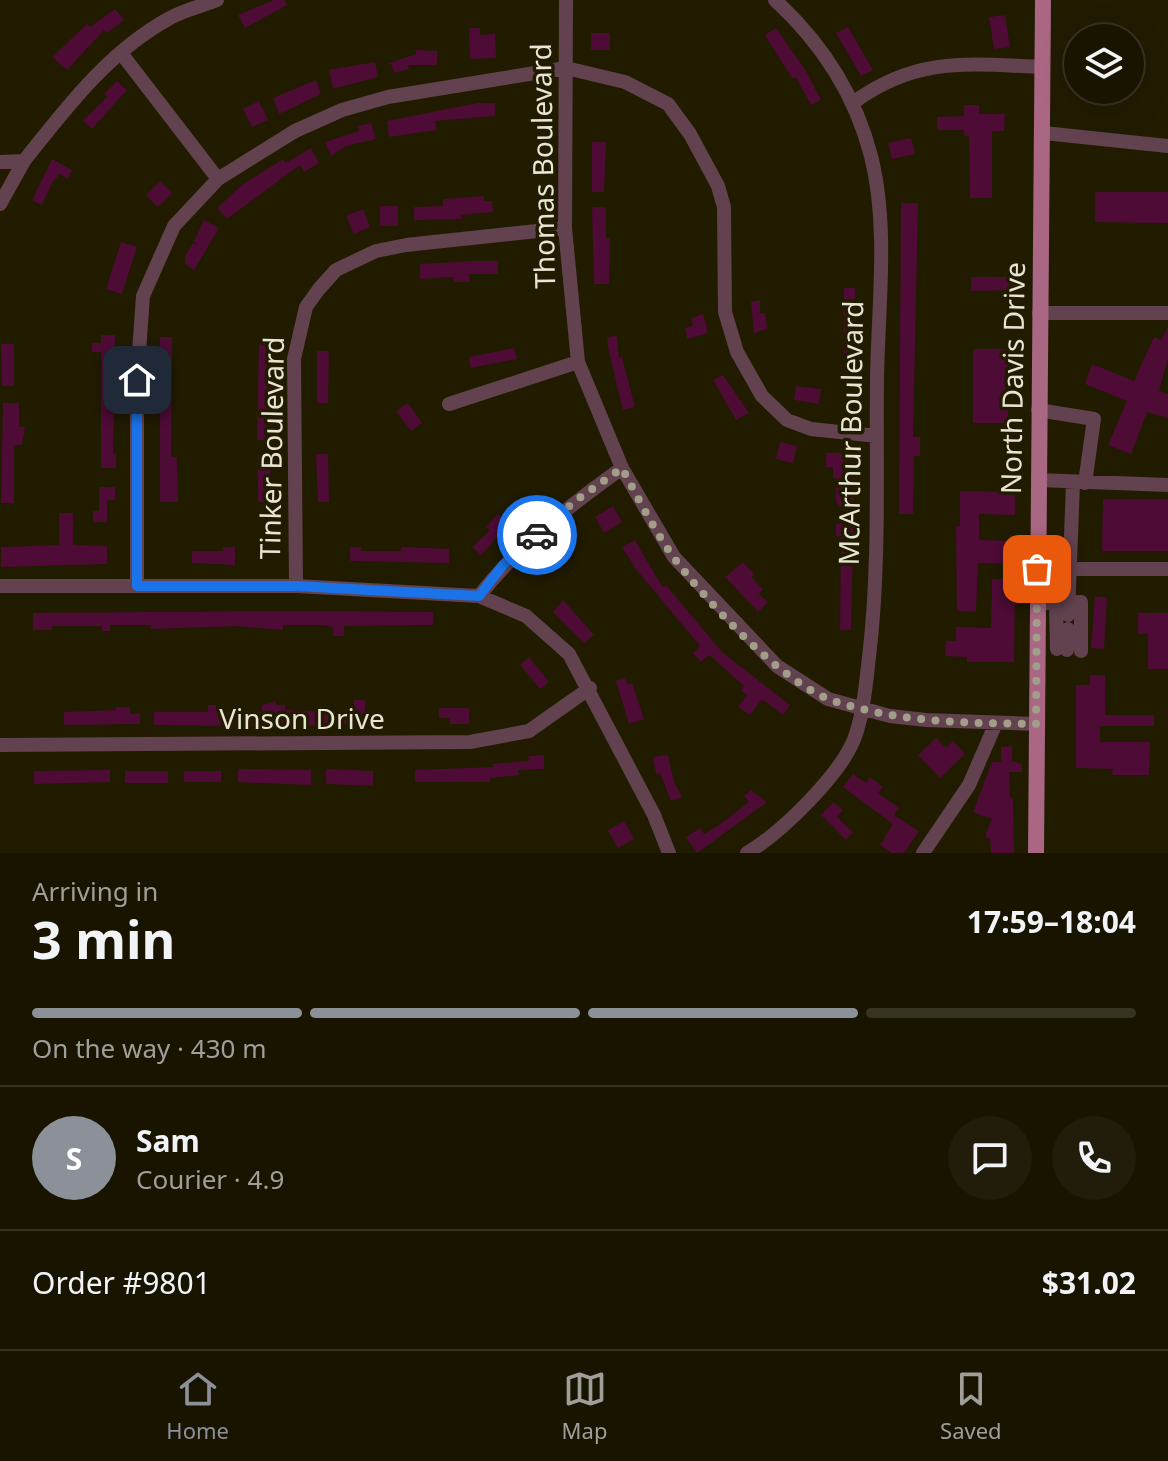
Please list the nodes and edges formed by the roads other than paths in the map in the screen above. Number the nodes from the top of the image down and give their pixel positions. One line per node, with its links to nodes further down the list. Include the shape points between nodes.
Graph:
1 (217, 0): 5 (street, via 171,17)
2 (566, 0): 7 (street, Thomas Boulevard)
3 (775, 0): 8 (street, McArthur Boulevard, via 804,27)
4 (1043, 0): 6 (main road, North Davis Drive)
5 (121, 53): 11 (street, via 77,94); 13 (street)
6 (1042, 67): 8 (street, via 930,66 881,82); 9 (main road, North Davis Drive)
7 (566, 68): 13 (street, via 364,102 295,131); 15 (street, Thomas Boulevard); 21 (street, via 645,91 668,104 690,134 724,207 722,286 727,321 737,352 762,396 787,420 811,429)
8 (854, 102): 21 (street, McArthur Boulevard, via 878,190)
9 (1044, 133): 10 (street); 16 (main road, North Davis Drive)
10 (1168, 146)
11 (24, 161): 12 (street); 14 (street)
12 (0, 162)
13 (218, 179): 30 (street, via 174,226 143,296 137,380)
14 (0, 204)
15 (565, 228): 18 (street, Thomas Boulevard); 31 (street, Tinker Boulevard, via 376,251 336,270 319,289 306,307 294,359)
16 (1039, 313): 17 (street); 20 (main road, North Davis Drive)
17 (1167, 313)
18 (578, 362): 19 (street); 22 (street, Thomas Boulevard)
19 (449, 404)
20 (1038, 410): 23 (main road, North Davis Drive); 24 (street, via 1094,419)
21 (877, 436): 38 (street, McArthur Boulevard, via 873,624)
22 (622, 468): 32 (street, via 515,554); 38 (street, Thomas Boulevard, via 674,557 744,634 797,681 828,699)
23 (1038, 480): 24 (street); 26 (main road, North Davis Drive)
24 (1079, 483): 25 (street); 27 (street)
25 (1168, 485)
26 (1037, 569): 27 (street); 33 (main road, North Davis Drive)
27 (1072, 569): 28 (street); 34 (street)
28 (1168, 569)
29 (0, 586): 30 (street)
30 (137, 586): 31 (street)
31 (296, 586): 32 (street)
32 (479, 596): 37 (street, via 526,616 556,640)
33 (1037, 603): 34 (street); 35 (main road, North Davis Drive)
34 (1065, 612): 36 (street); 36 (street); 36 (street, via 1081,602)
35 (1037, 647): 36 (street); 40 (main road, North Davis Drive)
36 (1074, 651)
37 (590, 688): 41 (street, Vinson Drive, via 529,731 470,742); 42 (street)
38 (863, 709): 39 (street, Thomas Boulevard, via 926,720); 43 (street, McArthur Boulevard, via 844,758 786,822)
39 (996, 723): 40 (street, Thomas Boulevard); 44 (street, via 969,785)
40 (1036, 724): 45 (main road, North Davis Drive)
41 (0, 745)
42 (669, 853)
43 (747, 853)
44 (923, 853)
45 (1036, 853)

